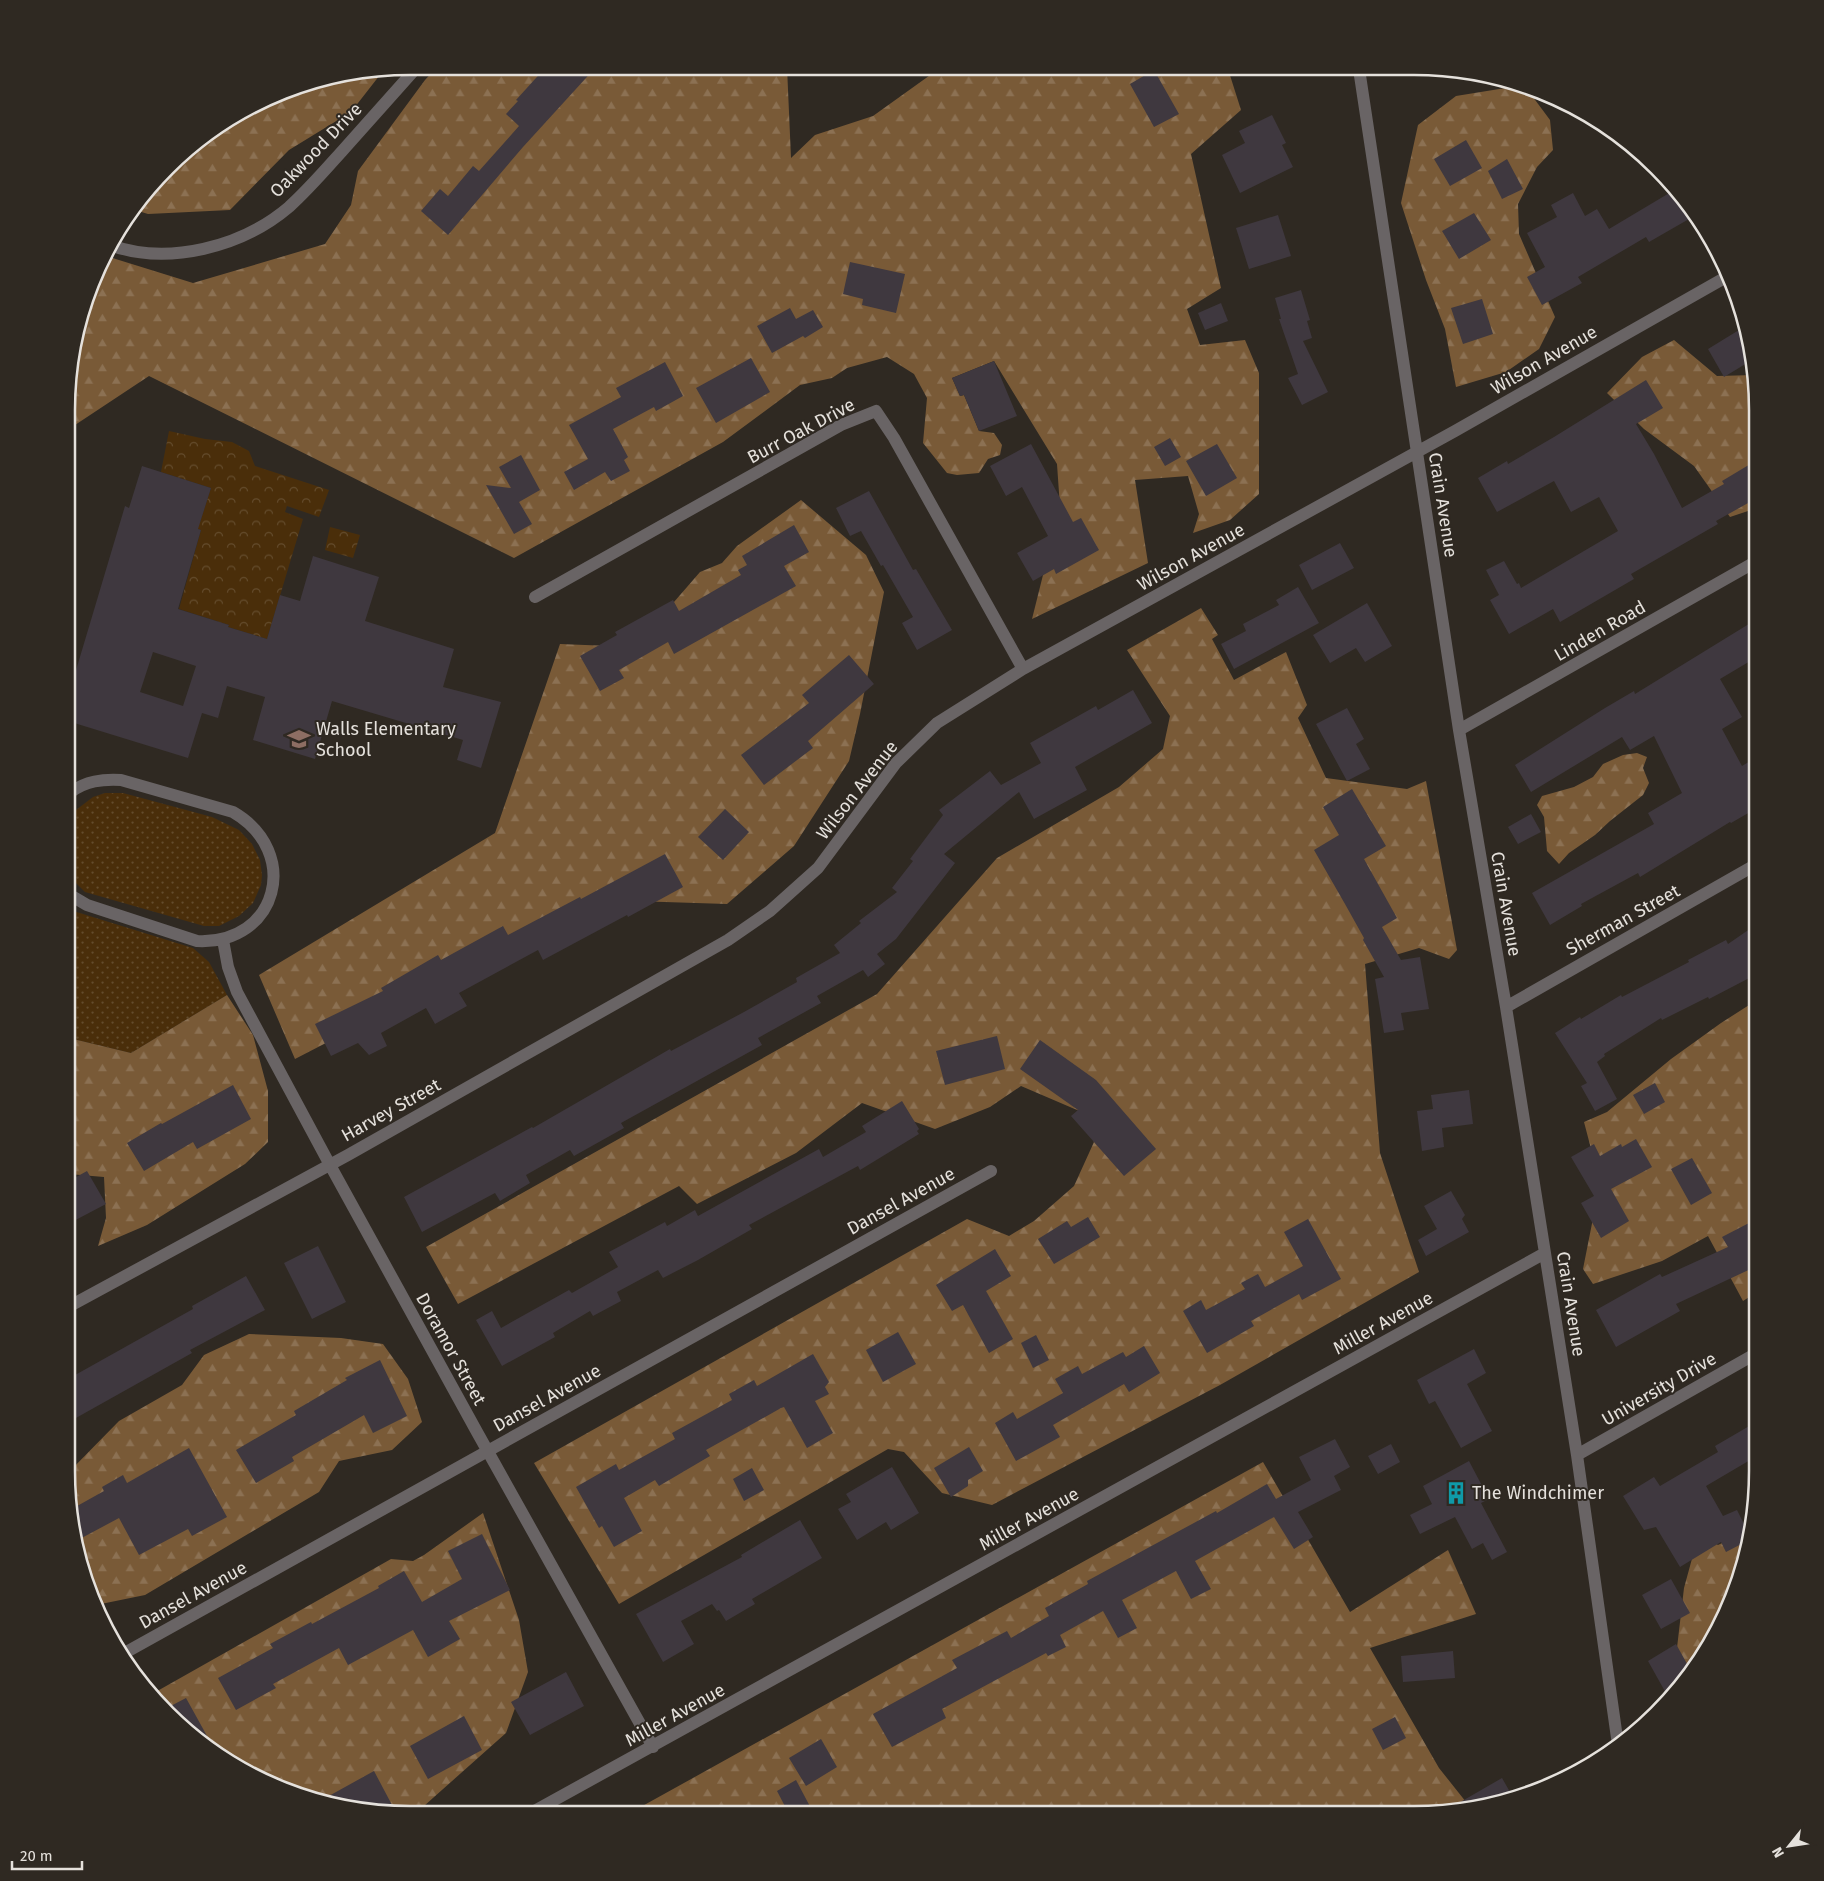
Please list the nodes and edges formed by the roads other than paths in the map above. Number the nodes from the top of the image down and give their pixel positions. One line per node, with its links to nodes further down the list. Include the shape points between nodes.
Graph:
1 (410, 75): 3 (street, Oakwood Drive, via 314,182 264,224 224,242 194,250 143,252)
2 (1360, 75): 5 (street, Crain Avenue)
3 (118, 247)
4 (1723, 279): 5 (street, Wilson Avenue)
5 (1417, 451): 8 (street, Wilson Avenue); 9 (street, Crain Avenue)
6 (1749, 566): 9 (street, Linden Road)
7 (536, 597): 8 (street, Burr Oak Drive, via 841,425 876,411)
8 (1023, 669): 14 (street, Wilson Avenue, via 937,723 896,763 818,868 770,911)
9 (1459, 730): 15 (street, Crain Avenue)
10 (75, 788): 13 (street, via 91,781 121,780 233,812 256,829 265,841 274,869 270,898 256,920)
11 (1749, 869): 15 (street, Sherman Street)
12 (75, 898): 13 (street, via 87,905 197,941)
13 (223, 940): 16 (street, Doramor Street, via 237,992)
14 (728, 940): 16 (street, Harvey Street)
15 (1506, 1007): 18 (street, Crain Avenue)
16 (330, 1165): 19 (street, Harvey Street); 21 (street, Doramor Street)
17 (991, 1171): 21 (street, Dansel Avenue)
18 (1545, 1253): 22 (street, Crain Avenue); 25 (street, Miller Avenue)
19 (75, 1303)
20 (1749, 1357): 22 (street, University Drive)
21 (488, 1452): 23 (street, Dansel Avenue); 25 (street, Doramor Street)
22 (1577, 1454): 24 (street, Crain Avenue)
23 (128, 1651)
24 (1617, 1738)
25 (653, 1747): 26 (street, Miller Avenue)
26 (544, 1806)

